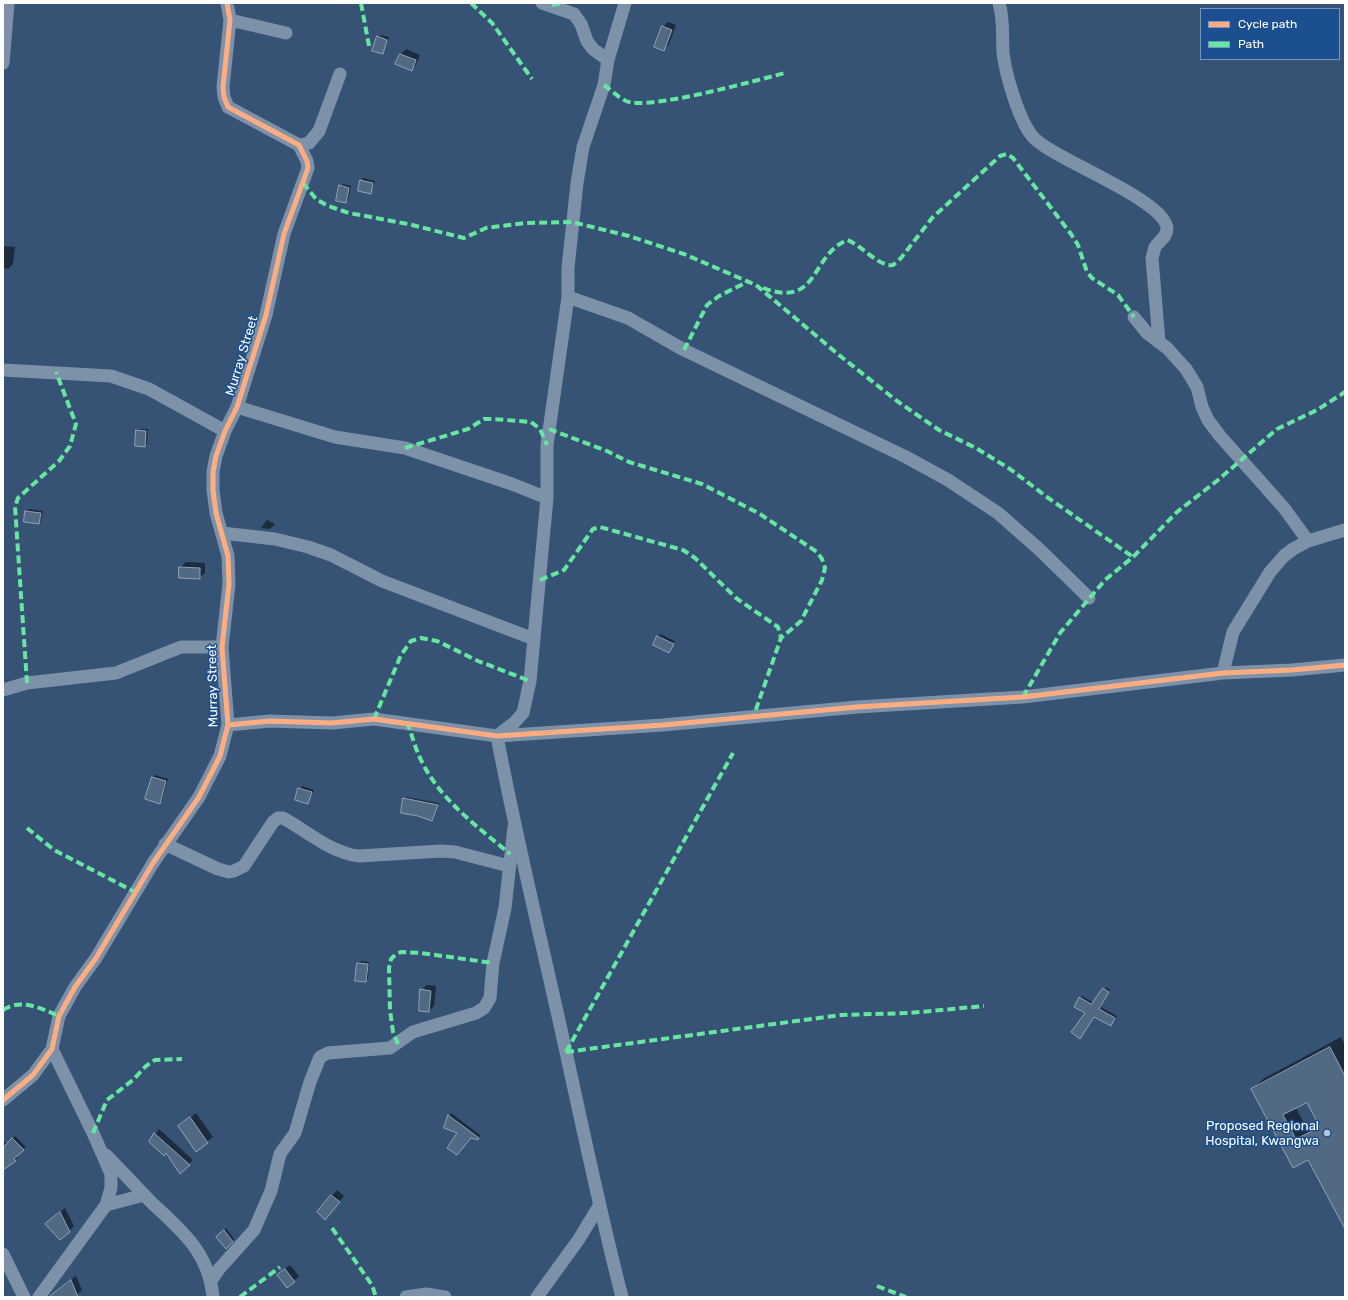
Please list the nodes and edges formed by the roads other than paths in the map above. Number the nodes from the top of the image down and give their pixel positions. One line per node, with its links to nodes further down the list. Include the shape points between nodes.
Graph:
1 (8, 3): 9 (street)
2 (227, 3): 6 (street)
3 (542, 3): 8 (street, via 574,14 587,41)
4 (626, 3): 8 (street)
5 (999, 3): 14 (street, via 1007,77 1033,138 1127,192 1146,205 1167,228 1165,235 1155,247 1152,258)
6 (230, 20): 7 (street); 11 (street, via 223,87 228,107)
7 (286, 33)
8 (608, 60): 12 (street, via 604,85 583,147 569,260)
9 (3, 63)
10 (340, 74): 11 (street, via 319,131 309,143)
11 (299, 145): 16 (street, Murray Street, via 307,161 307,172 284,234 266,315)
12 (568, 297): 18 (street, via 547,445); 22 (street, via 628,318 684,350 906,457 948,480 998,513)
13 (1134, 317): 14 (street, via 1147,333)
14 (1159, 342): 21 (street, via 1176,357 1192,378 1208,420 1266,486)
15 (3, 370): 17 (street, via 95,374 125,380 150,389)
16 (238, 407): 17 (street, Murray Street); 18 (street, via 335,437 405,448)
17 (225, 431): 20 (street, Murray Street, via 213,472 216,513)
18 (547, 498): 23 (street)
19 (1345, 530): 21 (street)
20 (222, 533): 23 (street, via 275,539 308,547 331,555 382,581); 24 (street, Murray Street, via 228,556 229,584)
21 (1308, 542): 26 (street, via 1284,556 1258,588 1233,632)
22 (1089, 598)
23 (534, 639): 29 (street, via 530,681 523,713)
24 (222, 647): 27 (street, via 181,647 116,673 27,683); 28 (street, Murray Street)
25 (1345, 665): 26 (street)
26 (1223, 673): 29 (street, via 1023,697)
27 (3, 690)
28 (228, 725): 29 (street, via 270,721 332,723 374,719); 31 (street, Murray Street, via 220,756 210,778)
29 (497, 736): 30 (street)
30 (514, 827): 32 (street); 38 (street)
31 (165, 844): 32 (street, via 218,869 234,871 244,866 273,822 283,818 349,855 441,851 455,852); 33 (street, Murray Street, via 59,1016)
32 (509, 866): 40 (street, via 505,908 493,963 490,998 484,1008 476,1013 413,1032 390,1048 328,1053 320,1057 295,1133 280,1154 270,1191 254,1230)
33 (52, 1049): 34 (street, Murray Street, via 33,1075); 35 (street)
34 (3, 1100)
35 (100, 1149): 36 (street); 37 (street, via 110,1174 111,1188)
36 (144, 1195): 37 (street); 40 (street, via 189,1238)
37 (106, 1205): 42 (street)
38 (599, 1206): 46 (street, via 579,1239); 47 (street)
39 (3, 1254): 41 (street)
40 (211, 1281): 43 (street)
41 (24, 1297)
42 (39, 1297)
43 (213, 1297)
44 (406, 1297): 45 (street, via 426,1294)
45 (445, 1297)
46 (537, 1297)
47 (622, 1297)

